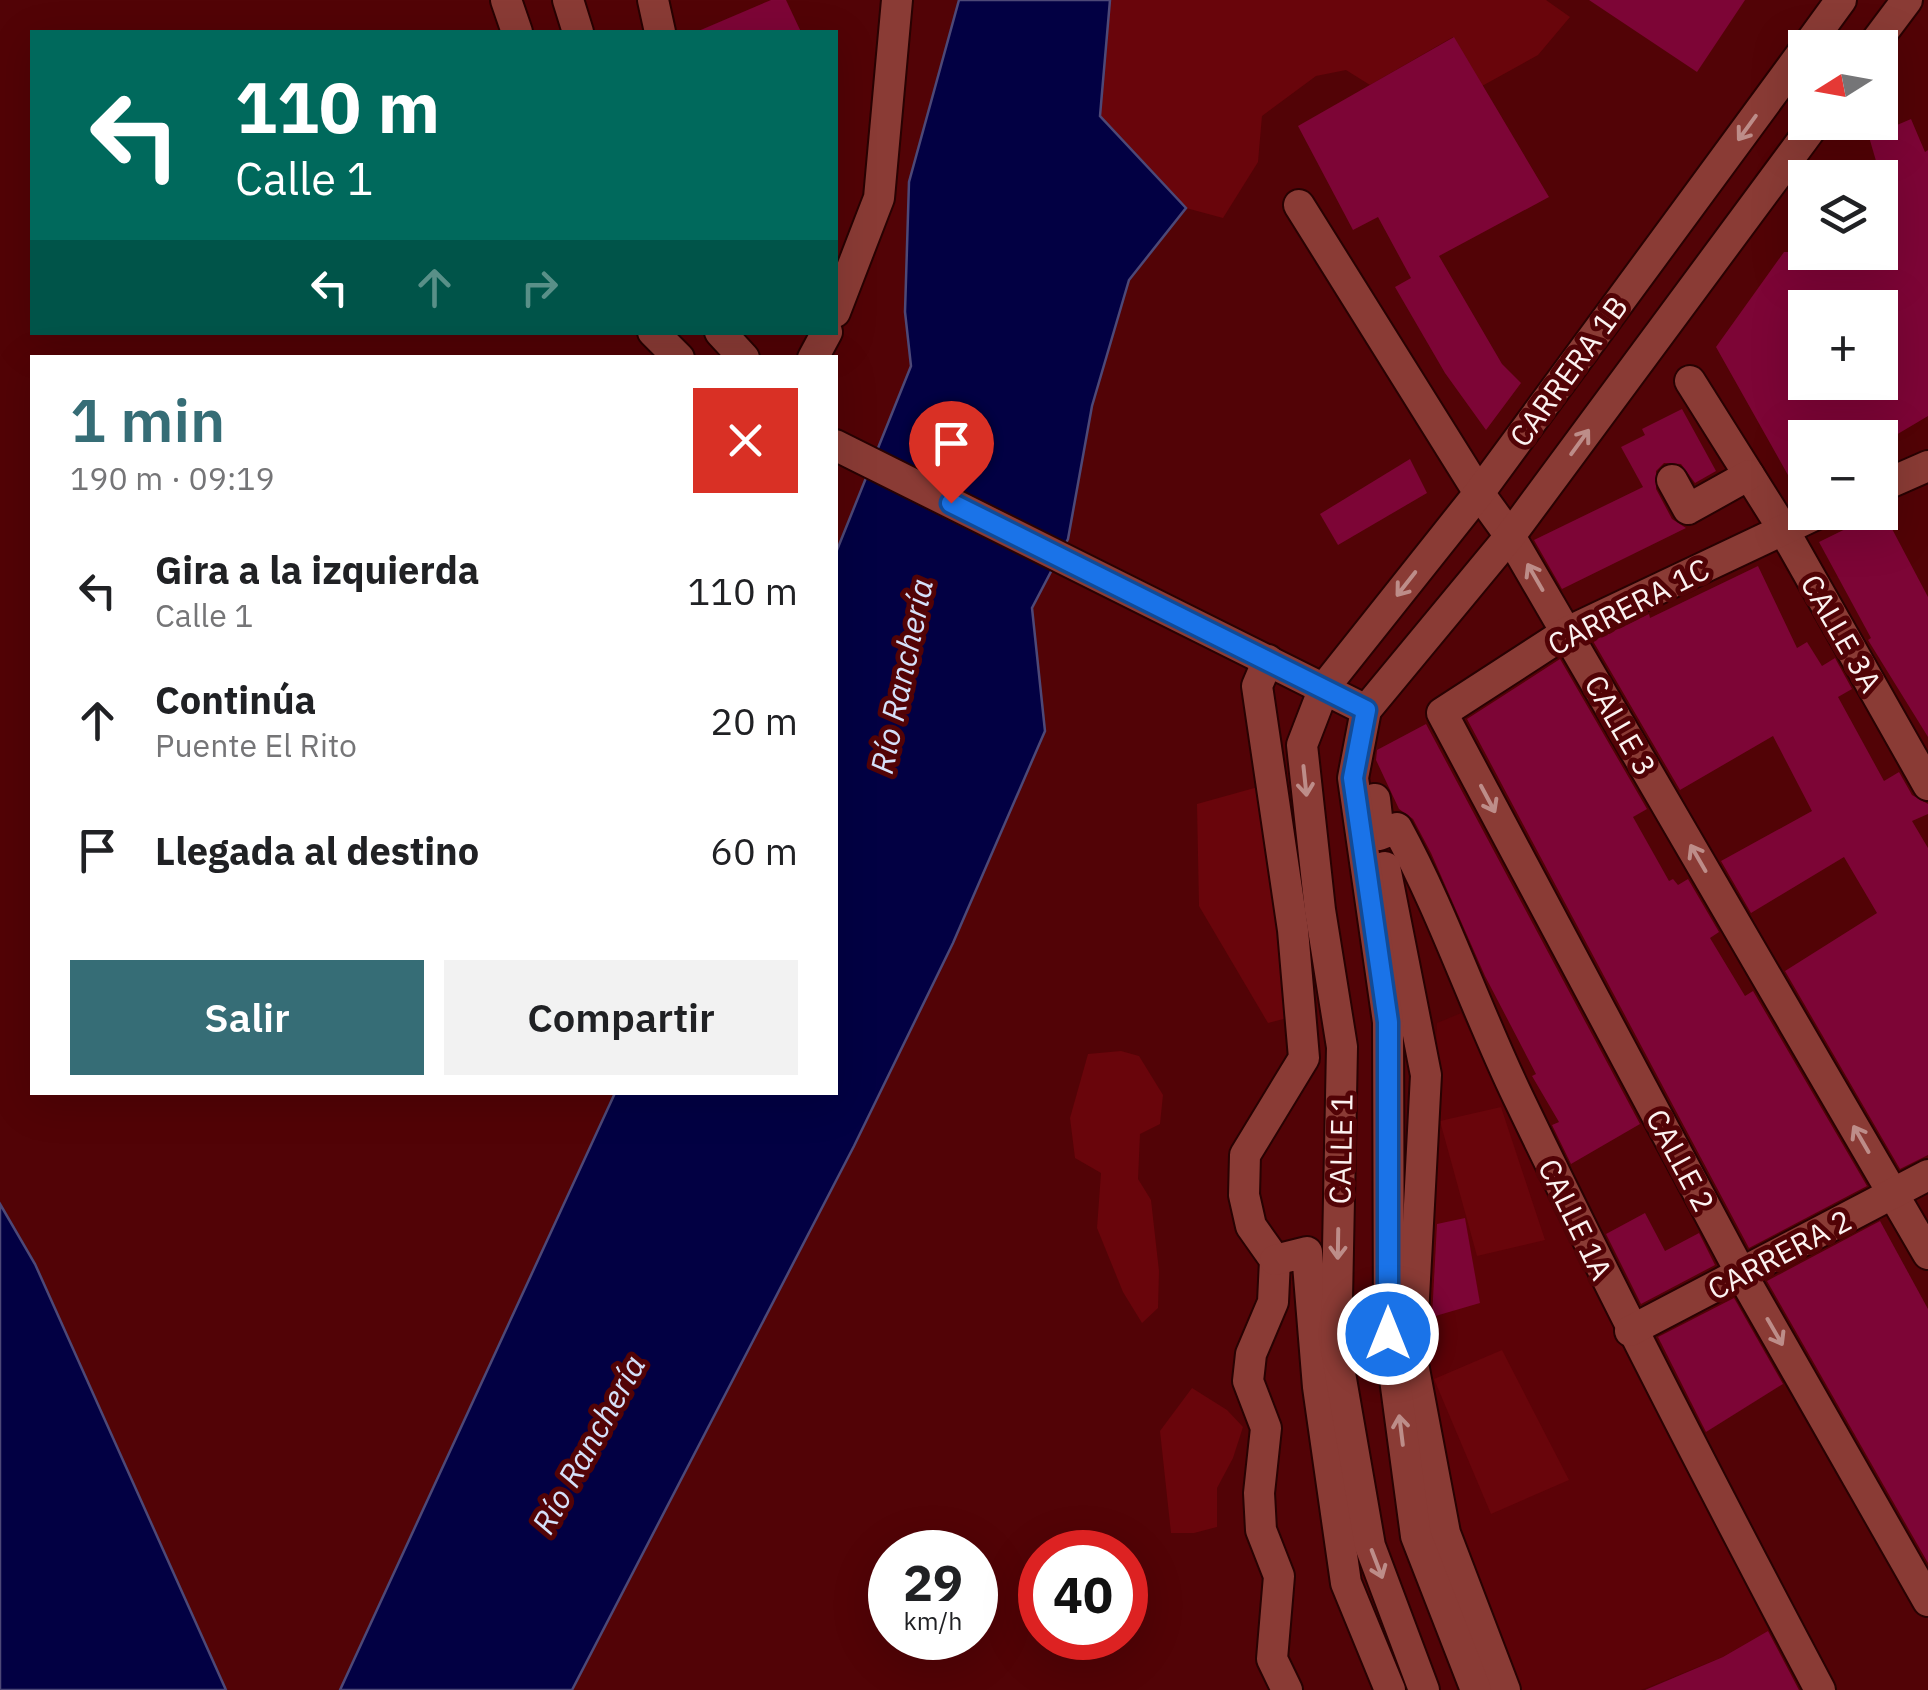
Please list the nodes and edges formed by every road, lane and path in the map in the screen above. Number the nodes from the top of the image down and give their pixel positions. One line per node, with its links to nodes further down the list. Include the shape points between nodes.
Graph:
1 (506, 0): 7 (street)
2 (568, 0): 8 (street)
3 (652, 0): 9 (street)
4 (897, 0): 15 (street, via 879,198)
5 (1841, 0): 10 (street, CARRERA 1B)
6 (1906, 0): 11 (street)
7 (517, 30)
8 (577, 30)
9 (660, 30)
10 (1819, 30)
11 (1885, 30)
12 (1788, 72): 26 (street, CARRERA 1B, one-way to 26)
13 (1803, 140): 29 (street, CARRERA 1B, one-way to 13)
14 (1299, 206): 26 (street, CALLE 3)
15 (838, 304)
16 (656, 335): 18 (street)
17 (723, 335): 19 (street)
18 (676, 355)
19 (741, 355)
20 (1690, 380): 23 (street, CALLE 3A)
21 (843, 449): 31 (street)
22 (1928, 466): 24 (street)
23 (1749, 475): 25 (street, via 1688,509); 28 (street, CALLE 3A)
24 (1898, 479)
25 (1672, 480)
26 (1479, 492): 29 (street, CALLE 3); 32 (street, CARRERA 1B, one-way to 32)
27 (1788, 527): 28 (street, CARRERA 1C)
28 (1783, 529): 30 (street, CARRERA 1C); 36 (street, CALLE 3A)
29 (1510, 536): 30 (street, CALLE 3, one-way to 29); 33 (street, CARRERA 1B)
30 (1567, 632): 34 (street, CARRERA 1C); 39 (street, CALLE 3, one-way to 30)
31 (1258, 656): 32 (street); 41 (street, via 1304,1058 1245,1156 1252,1226)
32 (1324, 688): 33 (street); 47 (street, CALLE 1, one-way to 47, via 1302,746 1342,1047 1336,1350 1370,1546)
33 (1366, 710): 35 (street, CALLE 1)
34 (1442, 713): 42 (street, CALLE 2, one-way to 42)
35 (1353, 778): 37 (street, via 1372,775); 48 (street, CALLE 1, one-way to 35, via 1412,1517 1388,1334 1388,1022)
36 (1928, 785)
37 (1379, 835): 43 (street, CALLE 1A, via 1397,828 1428,885 1497,1053); 49 (street, via 1426,1075 1411,1353 1445,1533)
38 (1928, 1175): 39 (street, CARRERA 2)
39 (1893, 1193): 40 (street, CALLE 3); 42 (street, CARRERA 2)
40 (1928, 1254)
41 (1275, 1260): 45 (street, via 1273,1302 1251,1354 1248,1381 1266,1428 1261,1530 1278,1576 1272,1659); 46 (street, via 1308,1252 1318,1387 1346,1583)
42 (1742, 1275): 43 (street, CARRERA 2); 44 (street, CALLE 2, one-way to 44)
43 (1630, 1330): 50 (street, CALLE 1A)
44 (1928, 1601)
45 (1287, 1690)
46 (1390, 1690)
47 (1424, 1690)
48 (1476, 1690)
49 (1505, 1690)
50 (1820, 1690)

